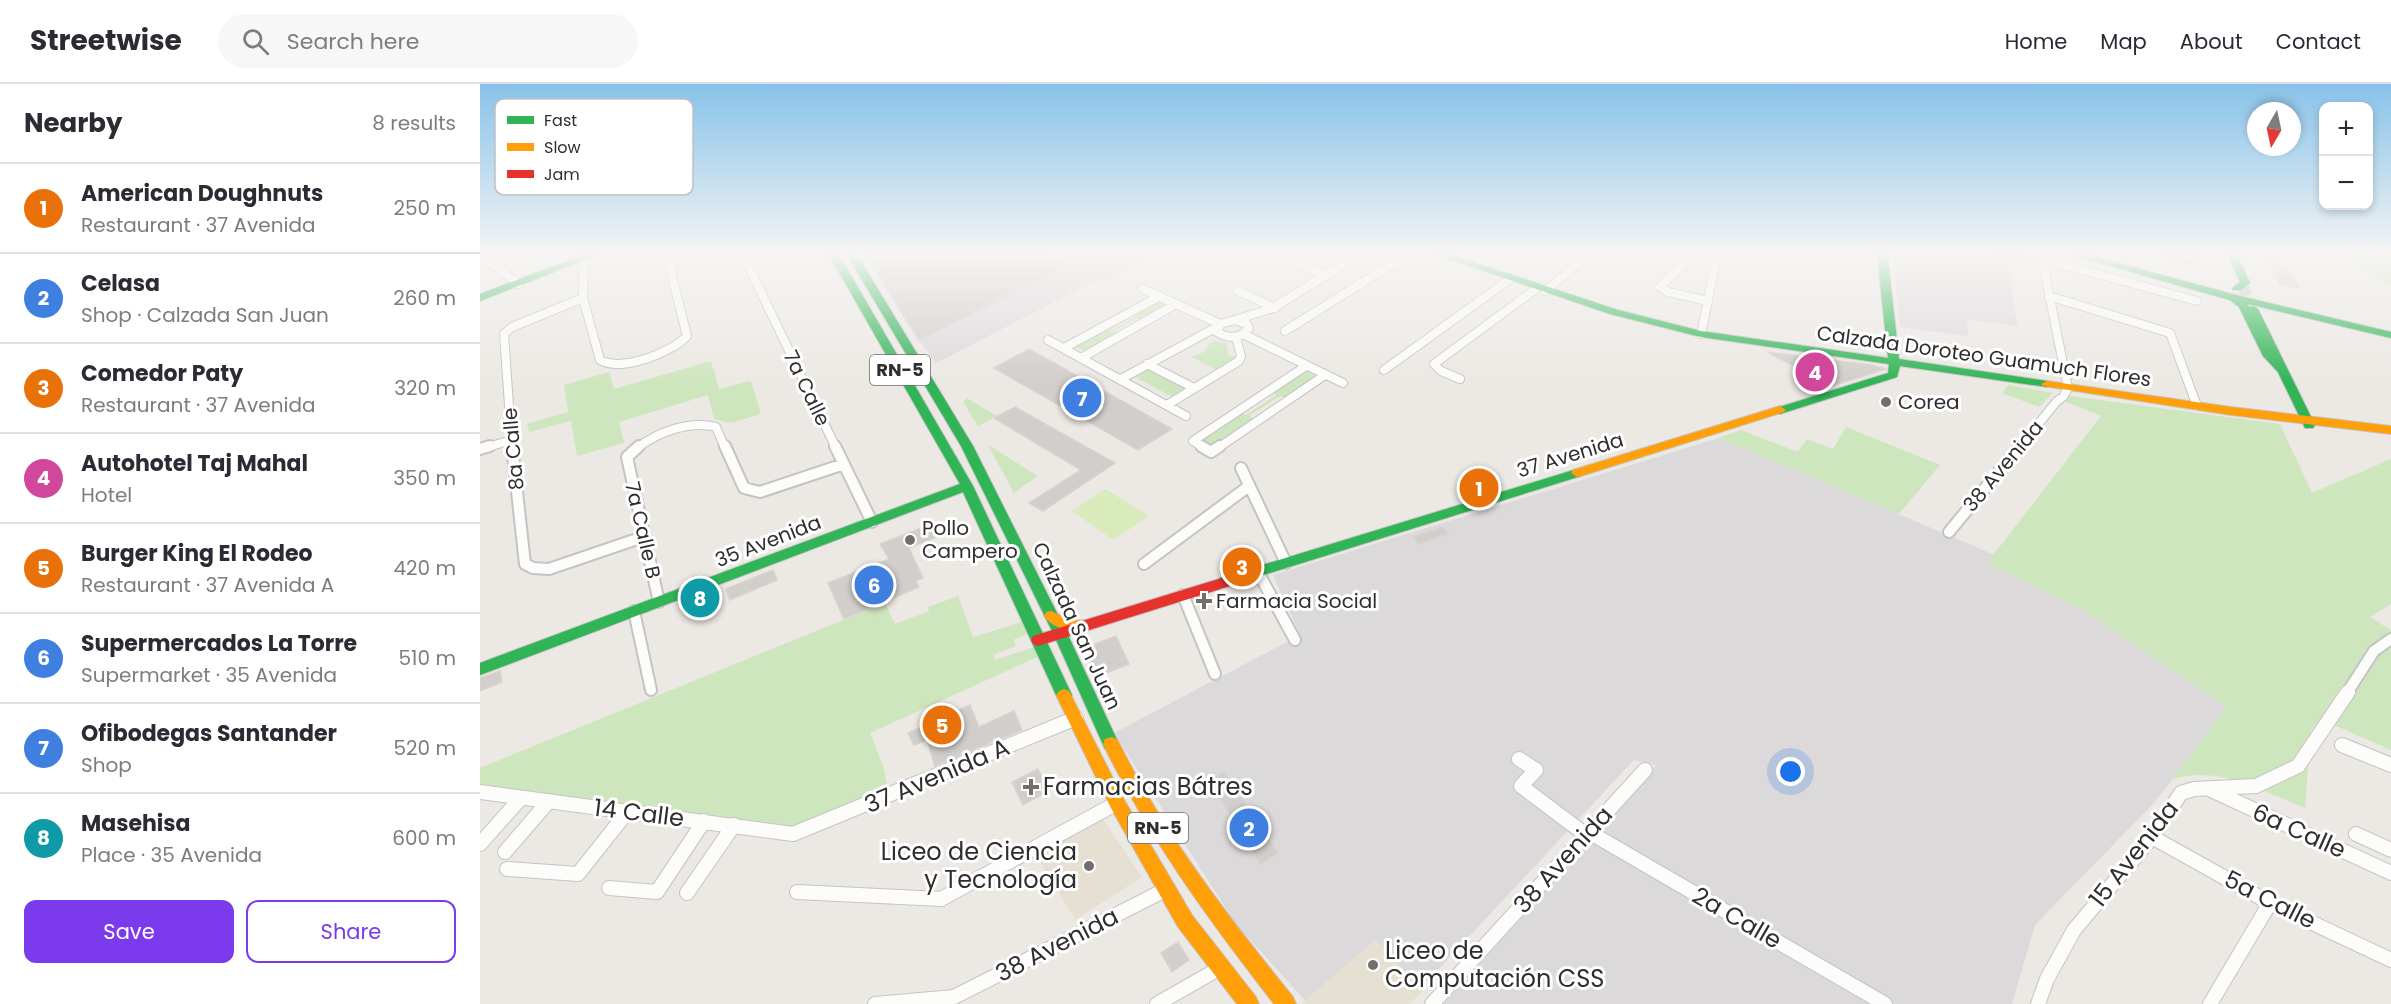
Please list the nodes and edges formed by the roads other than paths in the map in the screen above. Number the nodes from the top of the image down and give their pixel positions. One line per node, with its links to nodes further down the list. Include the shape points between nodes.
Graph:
1 (677, 296): 20 (street, via 687,336 684,342 675,348 609,364 600,360)
2 (763, 296): 56 (street, 7a Calle)
3 (858, 296): 58 (main road, Calzada San Juan / RN-5)
4 (877, 296): 69 (main road, Calzada San Juan / RN-5, via 956,425)
5 (1160, 296): 23 (street); 35 (street)
6 (1249, 296): 24 (street)
7 (1292, 296): 24 (street)
8 (1341, 296): 30 (street)
9 (1487, 296): 40 (street)
10 (1531, 296): 43 (street, via 1434,364)
11 (1563, 296): 32 (main road, Calzada Doroteo Guamuch Flores)
12 (1685, 296): 21 (street)
13 (1709, 296): 21 (street)
14 (1887, 296): 37 (main road)
15 (2049, 296): 47 (street); 49 (street, via 2170,333)
16 (2180, 296): 22 (street)
17 (2240, 296): 41 (main road, via 2268,356)
18 (2255, 296): 33 (main road)
19 (2261, 296): 28 (main road)
20 (583, 297): 54 (street, 8a Calle, via 504,334)
21 (1708, 301): 32 (street)
22 (2197, 301)
23 (1176, 304): 29 (street); 36 (street)
24 (1275, 308): 26 (street)
25 (2253, 309): 41 (main road)
26 (1257, 316): 27 (street); 31 (street)
27 (1235, 320): 29 (street); 31 (street, via 1244,322)
28 (2391, 324)
29 (1219, 326): 31 (street, via 1219,334); 38 (street)
30 (1285, 331)
31 (1243, 332): 39 (street); 46 (street, via 1239,361)
32 (1701, 334): 37 (main road, Calzada Doroteo Guamuch Flores)
33 (2391, 335)
34 (1048, 340): 35 (street)
35 (1064, 348): 36 (street)
36 (1081, 358): 44 (street)
37 (1894, 363): 47 (main road, Calzada Doroteo Guamuch Flores); 63 (main road, 37 Avenida, via 1893,375)
38 (1147, 364): 44 (street); 46 (street)
39 (1306, 366): 42 (street); 42 (street, via 1192,441 1212,452)
40 (1384, 370)
41 (2283, 372): 51 (main road)
42 (1325, 375): 45 (street)
43 (1460, 379)
44 (1121, 380): 48 (street)
45 (1343, 383)
46 (1194, 388): 48 (street)
47 (2062, 389): 49 (main road, Calzada Doroteo Guamuch Flores); 61 (street, 38 Avenida)
48 (1167, 405): 50 (street)
49 (2197, 406): 51 (main road, Calzada Doroteo Guamuch Flores)
50 (1186, 416)
51 (2307, 422): 52 (main road, Calzada Doroteo Guamuch Flores); 53 (main road, Calzada Doroteo Guamuch Flores)
52 (2391, 430)
53 (2391, 437)
54 (512, 440): 55 (street); 62 (street, 8a Calle, via 525,564 549,569)
55 (480, 449)
56 (844, 464): 60 (street, 7a Calle); 62 (street, 7a Calle B, via 760,492 744,488 716,427 709,423 641,442 627,457)
57 (1241, 468): 59 (street)
58 (965, 481): 60 (main road, 35 Avenida); 73 (main road, Calzada San Juan / RN-5)
59 (1251, 489): 63 (street); 64 (street)
60 (870, 518): 67 (main road, 35 Avenida)
61 (1949, 532)
62 (643, 537): 67 (street, 7a Calle B)
63 (1286, 563): 65 (main road, 37 Avenida)
64 (1144, 564)
65 (1258, 572): 66 (main road, 37 Avenida); 74 (street)
66 (1183, 595): 70 (main road, 37 Avenida); 77 (street)
67 (658, 598): 68 (main road, 35 Avenida); 75 (main road, 35 Avenida)
68 (634, 611): 76 (main road, 35 Avenida); 78 (street)
69 (1051, 616): 70 (main road, via 1069,625); 71 (main road, Calzada San Juan / RN-5)
70 (1087, 625): 71 (main road, 37 Avenida)
71 (1060, 633): 73 (main road, 37 Avenida); 111 (main road, Calzada San Juan / RN-5, via 1129,783 1192,884)
72 (2391, 639): 84 (street, 15 Avenida, via 2374,651 2298,766 2256,786)
73 (1038, 640): 79 (main road, Calzada San Juan / RN-5)
74 (1295, 640)
75 (480, 661)
76 (480, 669)
77 (1215, 674)
78 (651, 690)
79 (1076, 718): 88 (main road, Calzada San Juan / RN-5); 92 (street, 37 Avenida A)
80 (2342, 745): 82 (street)
81 (1519, 759): 93 (street, 2a Calle, via 1536,770 1521,786)
82 (2391, 765)
83 (1645, 770): 93 (street, 38 Avenida)
84 (2207, 788): 95 (street, 15 Avenida, via 2181,794); 100 (street, 6a Calle)
85 (480, 792): 86 (street, 14 Calle)
86 (521, 798): 87 (street, 14 Calle); 96 (street)
87 (549, 801): 89 (street, 14 Calle); 98 (street)
88 (1117, 803): 102 (main road, Calzada San Juan / RN-5); 103 (street, via 941,899)
89 (628, 811): 90 (street, 14 Calle); 99 (street, via 578,874)
90 (704, 821): 91 (street, 14 Calle); 101 (street, via 657,892)
91 (734, 825): 92 (street, 14 Calle); 104 (street)
92 (798, 834)
93 (1587, 834): 112 (street, 38 Avenida); 113 (street, 2a Calle)
94 (2356, 834): 97 (street, 6a Calle)
95 (2152, 837): 105 (street, 5a Calle); 114 (street, 15 Avenida, via 2074,930)
96 (480, 844)
97 (2391, 850)
98 (505, 852)
99 (507, 869)
100 (2391, 873)
101 (609, 888)
102 (1167, 890): 107 (main road, Calzada San Juan / RN-5); 108 (street, 38 Avenida, via 954,997)
103 (797, 892)
104 (687, 893)
105 (2270, 903): 106 (street, 5a Calle); 115 (street)
106 (2391, 960)
107 (1220, 968): 109 (street); 110 (main road, Calzada San Juan / RN-5)
108 (875, 1004)
109 (1157, 1004)
110 (1249, 1004)
111 (1286, 1004)
112 (1432, 1004)
113 (1884, 1004)
114 (2038, 1004)
115 (2210, 1004)

